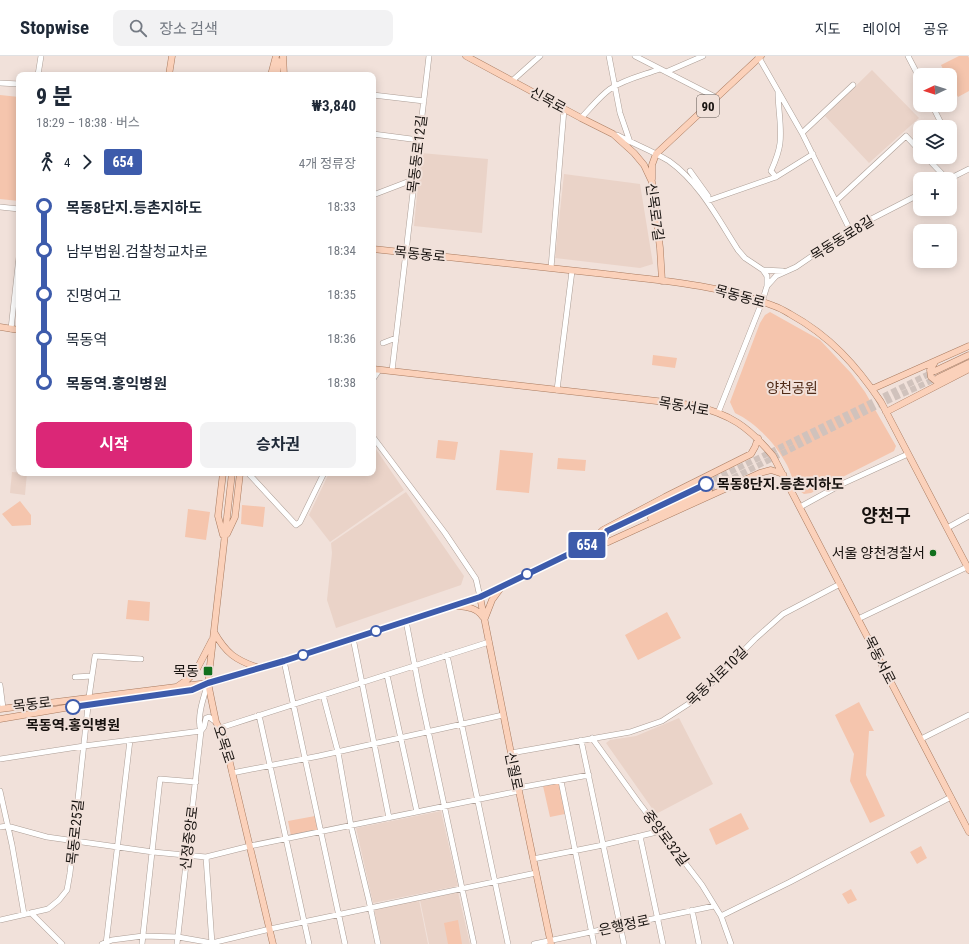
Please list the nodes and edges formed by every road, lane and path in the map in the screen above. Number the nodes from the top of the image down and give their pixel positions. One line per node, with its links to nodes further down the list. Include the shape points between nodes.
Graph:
1 (41, 56): 15 (street)
2 (172, 56): 16 (main road)
3 (277, 56): 17 (main road); 18 (main road)
4 (282, 56): 19 (main road)
5 (429, 56): 29 (street, 목동동로12길)
6 (466, 56): 21 (main road, 신목로)
7 (540, 56): 21 (street)
8 (609, 56): 25 (street)
9 (635, 56): 14 (street)
10 (703, 56): 20 (street)
11 (759, 56): 26 (street); 28 (main road, 90)
12 (908, 56): 13 (street)
13 (914, 68)
14 (660, 69): 20 (street); 25 (street)
15 (38, 72)
16 (169, 72)
17 (272, 72)
18 (277, 72)
19 (284, 72)
20 (666, 72): 28 (street)
21 (512, 81): 30 (main road, 신목로)
22 (0, 83): 23 (street)
23 (16, 84)
24 (853, 85): 34 (street)
25 (614, 86): 31 (street); 36 (street)
26 (778, 91): 34 (street); 45 (street, via 780,145 772,171)
27 (376, 95): 29 (street)
28 (717, 98): 38 (main road, 90)
29 (424, 102): 35 (street, 목동동로12길)
30 (564, 109): 31 (main road, 신목로); 57 (street)
31 (581, 118): 33 (main road, 신목로)
32 (376, 134): 35 (street)
33 (613, 134): 36 (street, 신목로); 47 (main road, 신목로7길, via 644,165)
34 (802, 134): 39 (street)
35 (419, 140): 46 (street, 목동동로12길)
36 (630, 142): 38 (street, 신목로)
37 (913, 144): 51 (street, via 906,136)
38 (656, 154): 47 (main road, via 652,166); 50 (street, 신목로, via 686,175)
39 (813, 154): 45 (street); 51 (street)
40 (933, 164): 43 (street)
41 (969, 169): 44 (street)
42 (690, 171): 50 (street, via 708,196)
43 (941, 172)
44 (957, 175)
45 (776, 177): 50 (street)
46 (415, 179): 48 (street); 56 (street, 목동동로12길)
47 (652, 182): 61 (main road, 신목로7길)
48 (376, 194)
49 (913, 198): 54 (street, 목동동로8길)
50 (706, 200): 58 (street, via 738,250)
51 (836, 201): 54 (street)
52 (0, 207): 53 (street)
53 (16, 209)
54 (850, 230): 60 (street, 목동동로8길, via 796,267)
55 (376, 249): 56 (main road, 목동동로)
56 (406, 252): 57 (main road, 목동동로); 68 (street, 목동동로12길)
57 (551, 268): 59 (main road, 목동동로)
58 (763, 270): 60 (street); 63 (street, via 767,276)
59 (572, 271): 61 (main road, 목동동로); 81 (street)
60 (784, 271): 63 (street, 목동동로8길)
61 (662, 281): 64 (main road, 목동동로, via 732,292)
62 (16, 284): 66 (street)
63 (767, 286): 64 (street)
64 (762, 302): 80 (main road, 목동동로, via 775,306 820,334 847,358); 83 (street)
65 (0, 327): 66 (main road)
66 (11, 329): 67 (main road)
67 (16, 330)
68 (396, 338): 69 (street); 76 (street, 목동동로12길)
69 (383, 343)
70 (969, 346): 72 (main road)
71 (969, 355): 77 (main road)
72 (937, 360): 79 (main road, via 929,372 931,377 936,382); 80 (main road)
73 (969, 363): 78 (main road)
74 (376, 369): 76 (main road, 목동서로)
75 (969, 369): 79 (main road)
76 (392, 371): 81 (main road, 목동서로)
77 (935, 371)
78 (938, 378)
79 (946, 381): 82 (main road)
80 (872, 389): 82 (main road, 목동동로)
81 (557, 390): 83 (main road, 목동서로, via 692,406)
82 (886, 412): 86 (main road, 목동동로)
83 (718, 413): 84 (main road, 목동서로, via 740,424)
84 (758, 438): 87 (main road, 목동서로, via 773,456); 100 (main road, via 751,454 603,530)
85 (376, 441): 104 (street, via 476,579)
86 (908, 454): 95 (street, via 842,484); 97 (main road, 목동동로)
87 (783, 474): 95 (main road, 목동서로); 100 (main road, via 771,470 760,473 608,542)
88 (223, 476): 99 (main road, 오목로, via 218,516)
89 (232, 476): 99 (main road, 오목로)
90 (240, 476): 99 (main road, 오목로, via 235,517)
91 (251, 476): 92 (street, via 296,525 300,522)
92 (323, 476)
93 (706, 484): 98 (main road, 목동로, via 607,531)
94 (709, 490): 98 (main road, 목동로, via 611,538)
95 (800, 507): 102 (main road, 목동서로)
96 (969, 516): 97 (street)
97 (947, 528): 101 (main road, 목동동로)
98 (604, 537): 100 (main road, 목동로)
99 (224, 541): 109 (main road, 오목로)
100 (585, 546): 103 (main road, 목동로)
101 (968, 569): 107 (street)
102 (840, 584): 107 (main road, 목동서로); 138 (street, 목동서로10길, via 783,614 696,699 678,712 646,728)
103 (502, 586): 104 (main road, 목동로); 106 (main road, via 491,601)
104 (480, 597): 105 (main road, 목동로); 106 (main road, 신월로)
105 (454, 606): 106 (main road, via 477,610); 108 (main road, 목동로)
106 (484, 619): 112 (main road, 신월로)
107 (858, 619): 139 (main road, 목동서로)
108 (406, 621): 111 (main road, 목동로); 116 (street)
109 (214, 632): 110 (main road, 오목로); 117 (main road, via 229,653)
110 (213, 638): 121 (main road, 오목로); 124 (main road, via 196,671)
111 (353, 638): 115 (main road, 목동로); 122 (street)
112 (489, 642): 113 (street); 130 (main road, 신월로)
113 (447, 655): 116 (street); 133 (street)
114 (141, 659): 119 (street, 목동로25길, via 95,656)
115 (284, 661): 117 (main road, 목동로); 127 (street)
116 (414, 665): 118 (street); 136 (street)
117 (259, 668): 121 (main road, 목동로)
118 (387, 674): 122 (street); 137 (street)
119 (92, 676): 120 (street); 126 (street, 목동로25길)
120 (75, 677)
121 (208, 683): 124 (main road, 목동로); 126 (main road, 목동로, via 192,690); 134 (main road, 오목로); 135 (street, 신정중앙로, via 202,700 199,726)
122 (362, 683): 125 (street); 142 (street)
123 (0, 685): 128 (street)
124 (176, 688): 126 (main road, 목동로)
125 (323, 695): 127 (street); 144 (street)
126 (89, 701): 128 (main road, 목동로); 132 (main road, 목동로); 143 (street, 목동로25길)
127 (294, 704): 129 (street); 146 (street)
128 (1, 708)
129 (259, 715): 134 (street); 148 (street)
130 (503, 715): 133 (street); 145 (main road, 신월로)
131 (969, 715): 139 (street)
132 (0, 719)
133 (461, 724): 136 (street); 156 (street)
134 (218, 725): 135 (street, via 209,717 206,718); 149 (main road, 오목로, via 224,738)
135 (201, 731): 140 (street); 152 (street, 신정중앙로)
136 (428, 732): 137 (street); 157 (street)
137 (402, 738): 142 (street); 158 (street)
138 (592, 738): 141 (street, 목동서로10길); 163 (street, 중앙로32길)
139 (921, 739): 155 (main road, 목동서로)
140 (130, 740): 143 (street); 171 (street)
141 (581, 740): 145 (street, 목동서로10길); 150 (street)
142 (374, 744): 144 (street); 159 (street)
143 (84, 746): 147 (street); 168 (street, 목동로25길)
144 (338, 752): 146 (street); 161 (street)
145 (511, 753): 153 (main road, 신월로)
146 (306, 758): 148 (street); 164 (street)
147 (0, 759)
148 (271, 765): 149 (street); 167 (street)
149 (232, 773): 170 (main road, 오목로)
150 (589, 775): 151 (street); 169 (street)
151 (561, 781): 153 (street); 172 (street)
152 (196, 782): 173 (street, via 160,779); 174 (street, 신정중앙로)
153 (518, 790): 156 (street); 176 (main road, 신월로)
154 (0, 791): 160 (street)
155 (951, 797): 165 (main road, 목동서로); 186 (street)
156 (477, 800): 157 (street); 178 (street)
157 (444, 806): 158 (street); 179 (street)
158 (417, 812): 159 (street)
159 (389, 818): 161 (street)
160 (7, 826): 162 (street); 168 (street, via 47,838); 184 (street)
161 (351, 826): 164 (street); 181 (street)
162 (0, 827)
163 (661, 831): 166 (street); 180 (street, 중앙로32길, via 702,885)
164 (321, 832): 167 (street); 185 (street)
165 (969, 832)
166 (640, 836): 169 (street); 187 (street)
167 (287, 839): 170 (street); 189 (street)
168 (74, 841): 171 (street); 183 (street, 목동로25길, via 67,890 48,909)
169 (603, 845): 172 (street); 190 (street)
170 (250, 846): 175 (street); 191 (main road, 오목로)
171 (118, 847): 173 (street); 198 (street)
172 (575, 850): 176 (street); 192 (street)
173 (153, 852): 174 (street); 193 (street)
174 (187, 854): 175 (street); 194 (street, 신정중앙로)
175 (206, 857): 201 (street)
176 (533, 859): 177 (main road, 신월로)
177 (536, 873): 178 (street); 196 (main road, 신월로)
178 (494, 882): 179 (street); 207 (street)
179 (462, 888): 181 (street); 206 (street)
180 (714, 906): 182 (street, 은행정로); 186 (street, 중앙로32길)
181 (370, 907): 185 (street); 205 (street)
182 (692, 910): 187 (street, 은행정로); 212 (street)
183 (31, 913): 184 (street, 목동로25길); 197 (street)
184 (24, 914): 188 (street, 목동로25길)
185 (339, 915): 189 (street); 204 (street)
186 (721, 916): 213 (street, 중앙로32길)
187 (657, 918): 190 (street, 은행정로); 211 (street)
188 (0, 920)
189 (304, 922): 191 (street); 203 (street)
190 (620, 926): 192 (street, 은행정로); 210 (street)
191 (270, 929): 195 (street); 202 (main road, 오목로)
192 (591, 932): 196 (street, 은행정로); 209 (street)
193 (143, 936): 194 (street); 198 (street, via 112,940); 199 (street)
194 (178, 937): 200 (street, 신정중앙로); 201 (street)
195 (230, 941): 201 (street)
196 (551, 942): 208 (street, 은행정로)
197 (62, 944)
198 (105, 944)
199 (142, 944)
200 (177, 944)
201 (212, 944)
202 (273, 944)
203 (309, 944)
204 (345, 944)
205 (378, 944)
206 (474, 944)
207 (508, 944)
208 (534, 944)
209 (594, 944)
210 (624, 944)
211 (663, 944)
212 (699, 944)
213 (731, 944)

